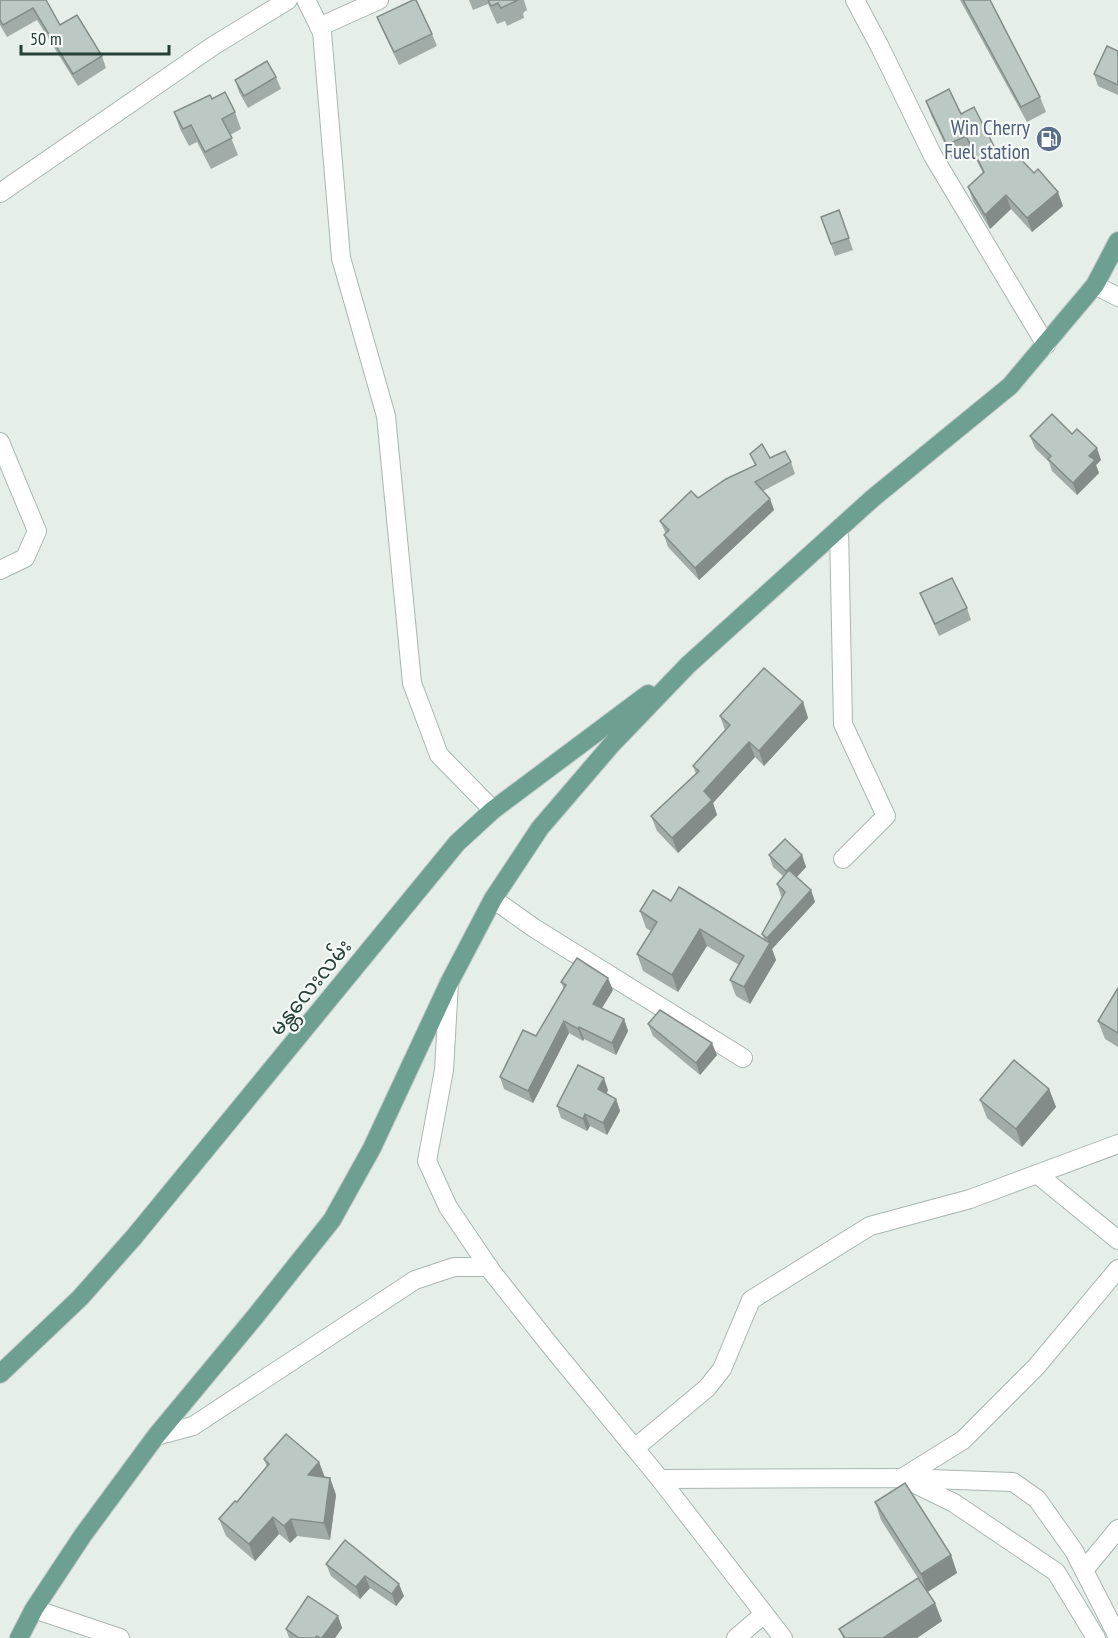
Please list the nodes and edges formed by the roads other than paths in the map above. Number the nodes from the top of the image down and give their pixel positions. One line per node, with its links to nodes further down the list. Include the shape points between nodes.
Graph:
1 (288, 0): 6 (street, via 213,46)
2 (306, 0): 5 (street)
3 (379, 0): 5 (street)
4 (855, 0): 10 (street, via 933,156)
5 (319, 27): 15 (street, via 341,258 386,416 412,683 439,755)
6 (0, 193)
7 (1118, 241): 8 (main road)
8 (1095, 285): 9 (street); 10 (main road)
9 (1118, 297)
10 (1046, 345): 12 (main road, via 1010,386)
11 (0, 441): 13 (street, via 37,531 25,558)
12 (839, 529): 14 (main road); 16 (street, via 843,724 886,816)
13 (0, 570)
14 (688, 665): 15 (main road, မန္တလေးလမ်း); 17 (main road, via 612,744 540,828)
15 (493, 810): 25 (main road, မန္တလေးလမ်း, via 457,843 134,1237 80,1298)
16 (843, 859)
17 (493, 899): 18 (main road); 19 (street)
18 (449, 983): 23 (street, via 444,1070 426,1161 448,1207); 26 (main road, via 372,1148 332,1220)
19 (743, 1058)
20 (1118, 1144): 21 (street)
21 (1037, 1174): 22 (street); 27 (street, via 970,1199 870,1226 751,1300 722,1369 707,1388)
22 (1118, 1240)
23 (489, 1268): 26 (street, via 454,1267 415,1280 193,1426); 27 (street)
24 (1118, 1269): 28 (street, via 1036,1366 963,1440)
25 (0, 1374)
26 (156, 1436): 32 (main road, via 82,1535)
27 (635, 1448): 29 (street)
28 (902, 1478): 29 (street); 31 (street, via 1013,1482 1037,1499); 39 (street, via 954,1503 1056,1572)
29 (660, 1479): 33 (street)
30 (1118, 1529): 31 (street)
31 (1084, 1570): 34 (street)
32 (34, 1609): 35 (main road); 36 (street)
33 (764, 1614): 37 (street); 38 (street)
34 (1118, 1637)
35 (19, 1638)
36 (120, 1638)
37 (736, 1638)
38 (783, 1638)
39 (1096, 1638)

